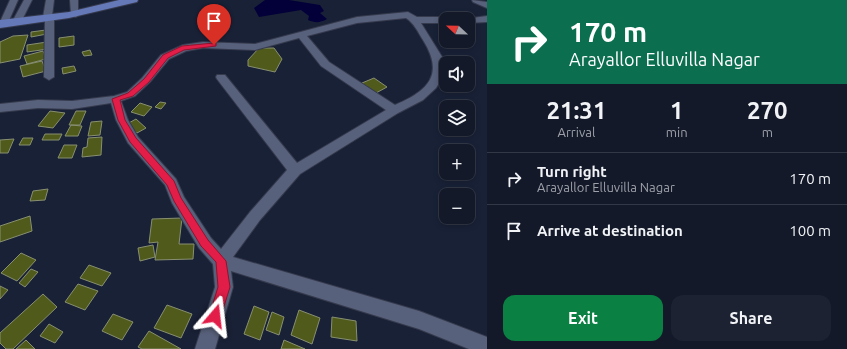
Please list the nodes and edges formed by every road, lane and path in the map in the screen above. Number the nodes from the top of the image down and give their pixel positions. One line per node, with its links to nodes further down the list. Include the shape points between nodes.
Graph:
1 (14, 0): 15 (street)
2 (28, 0): 14 (street)
3 (50, 0): 9 (street)
4 (74, 0): 8 (street)
5 (133, 0): 8 (main road)
6 (476, 0): 7 (street)
7 (487, 5)
8 (75, 14): 9 (main road)
9 (49, 18): 14 (main road); 17 (street)
10 (487, 19): 13 (street)
11 (415, 20): 12 (street); 16 (street, via 408,15 357,20); 21 (street, via 439,59 437,79 419,99)
12 (439, 20)
13 (475, 20)
14 (17, 22): 15 (main road)
15 (2, 24)
16 (300, 34): 19 (street, via 255,47 204,45 182,48 165,56 131,94); 21 (street, via 325,64)
17 (49, 77)
18 (222, 77): 22 (street)
19 (115, 99): 20 (street, via 72,105 38,104); 23 (street, via 122,120 133,140 171,184 177,199 205,243)
20 (0, 108)
21 (394, 110): 22 (street)
22 (295, 170): 23 (street, via 255,216)
23 (221, 261): 24 (street, via 419,320); 25 (street, via 224,287)
24 (487, 347)
25 (205, 349)

